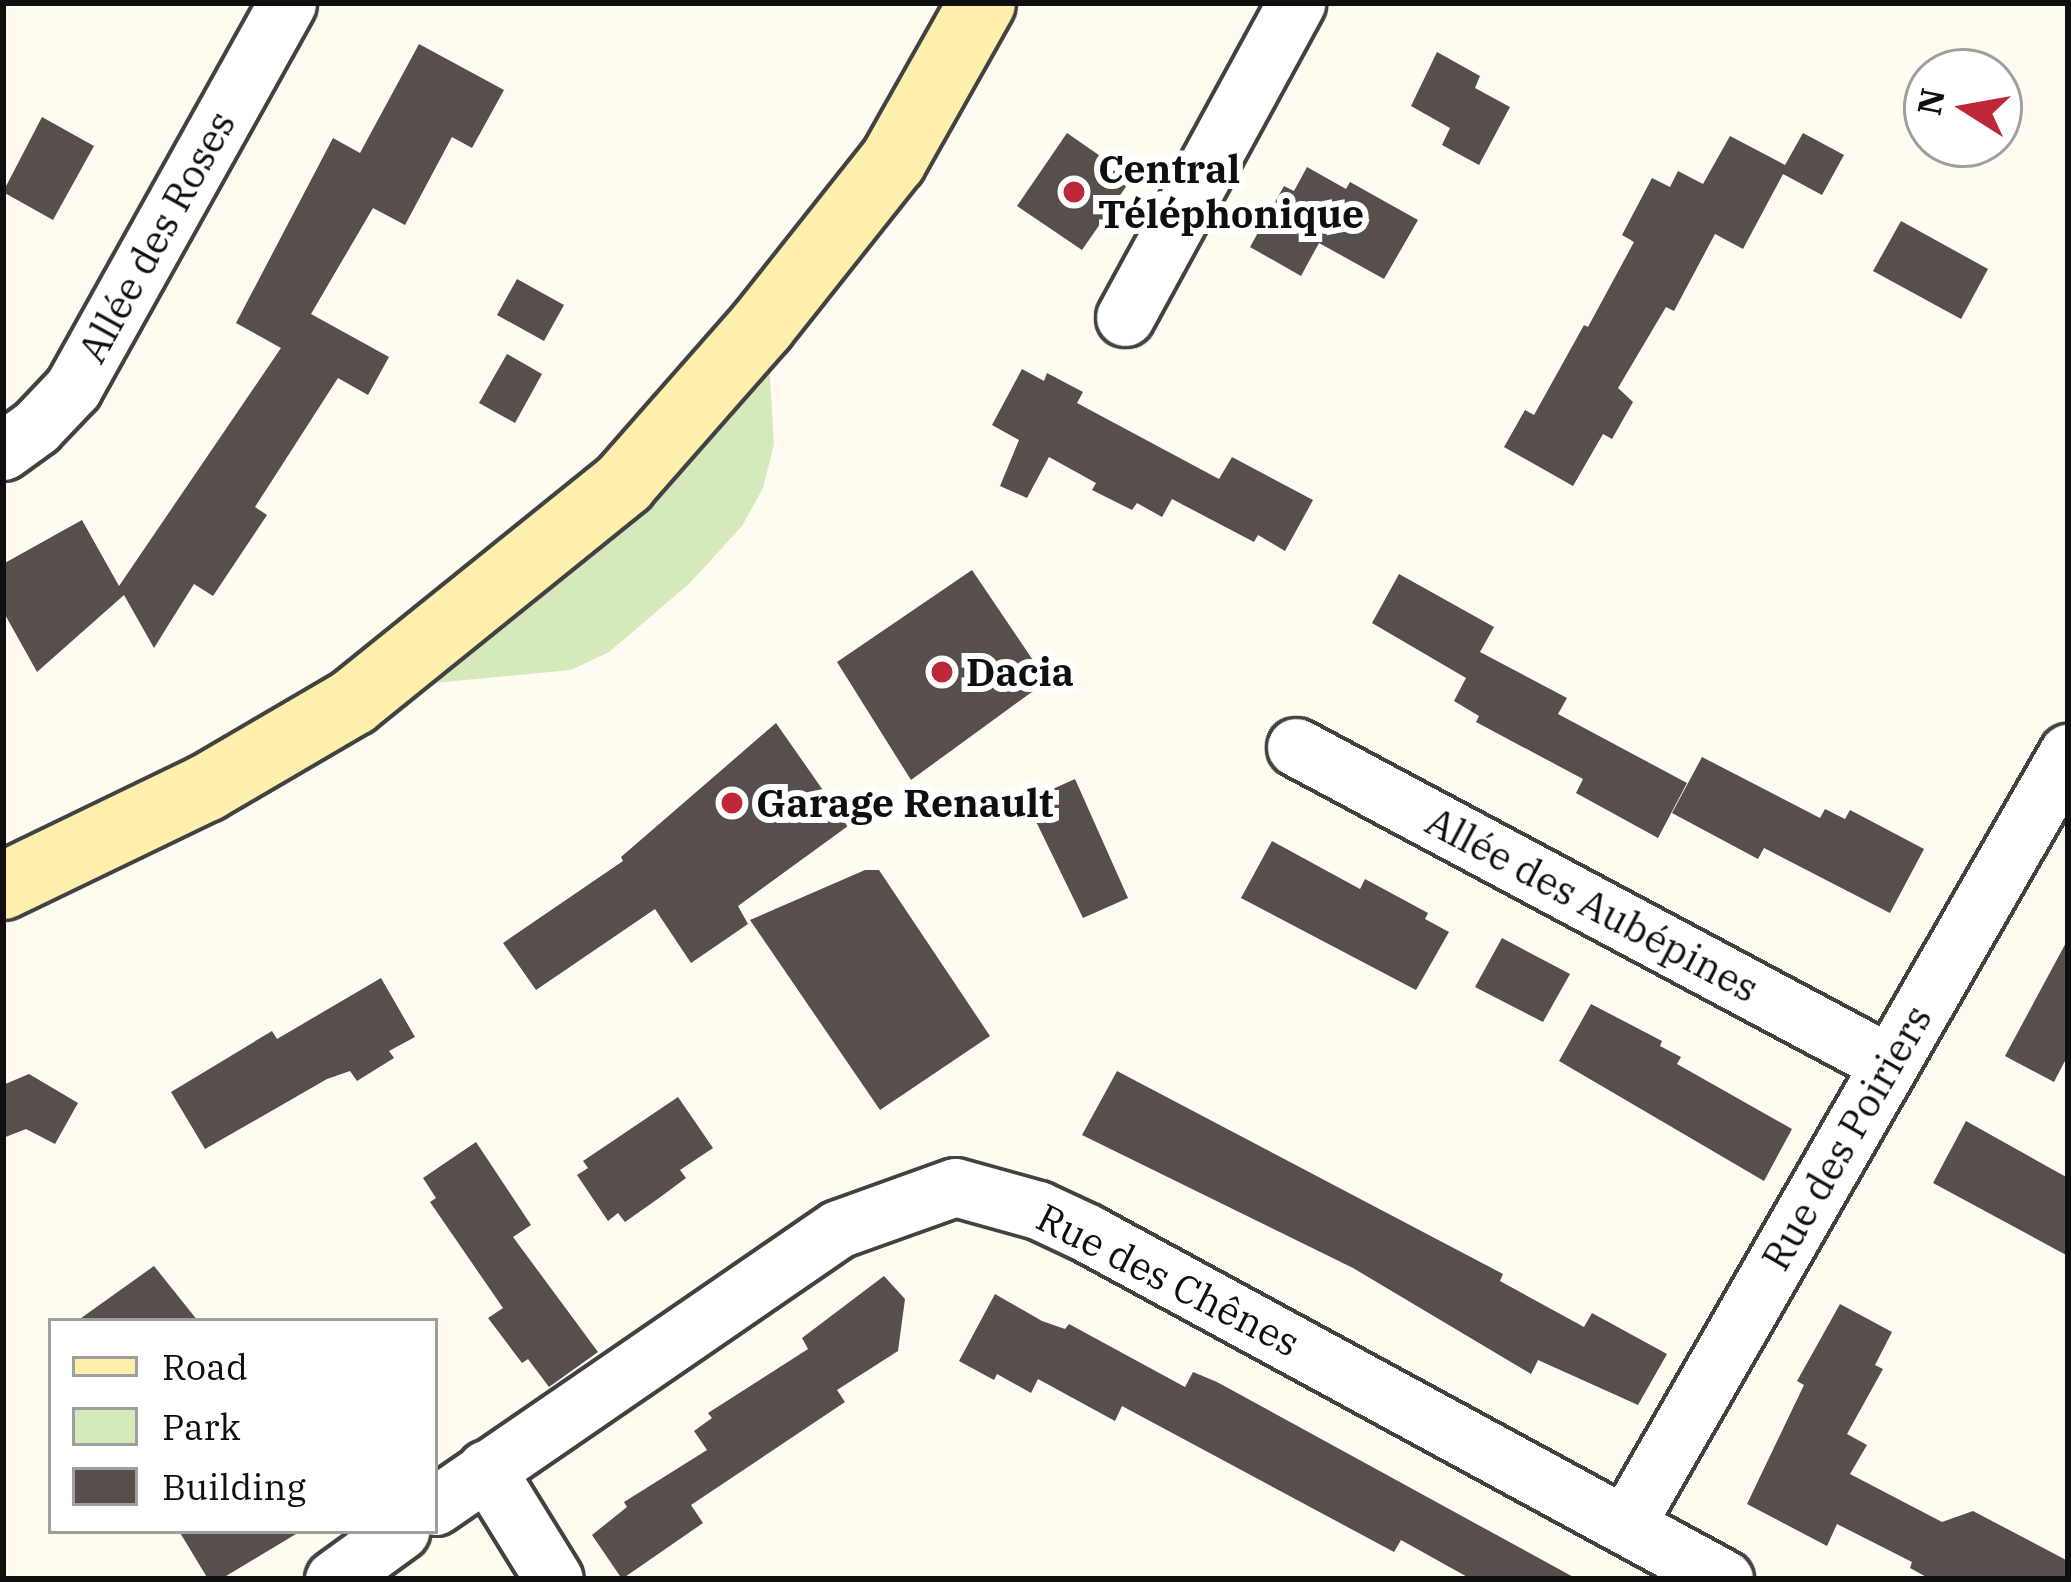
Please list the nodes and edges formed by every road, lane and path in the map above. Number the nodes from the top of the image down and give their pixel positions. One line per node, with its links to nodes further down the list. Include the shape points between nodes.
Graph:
1 (287, 3): 5 (street, Allée des Roses, via 73,388)
2 (982, 3): 9 (main road, via 892,160 624,483 353,703 206,788)
3 (1296, 3): 4 (street)
4 (1125, 317)
5 (5, 449)
6 (1296, 747): 10 (street, Allée des Aubépines)
7 (2068, 753): 8 (street, Rue des Poiriers)
8 (2046, 845): 10 (street, Rue des Poiriers)
9 (3, 886)
10 (1888, 1063): 13 (street, Rue des Poiriers)
11 (486, 1469): 12 (street, Rue des Chênes); 13 (street, Rue des Chênes, via 838,1229 955,1187 1087,1233); 16 (street)
12 (438, 1504)
13 (1626, 1524): 17 (street, Rue des Chênes)
14 (396, 1534): 15 (street)
15 (334, 1579)
16 (554, 1579)
17 (1724, 1579)

